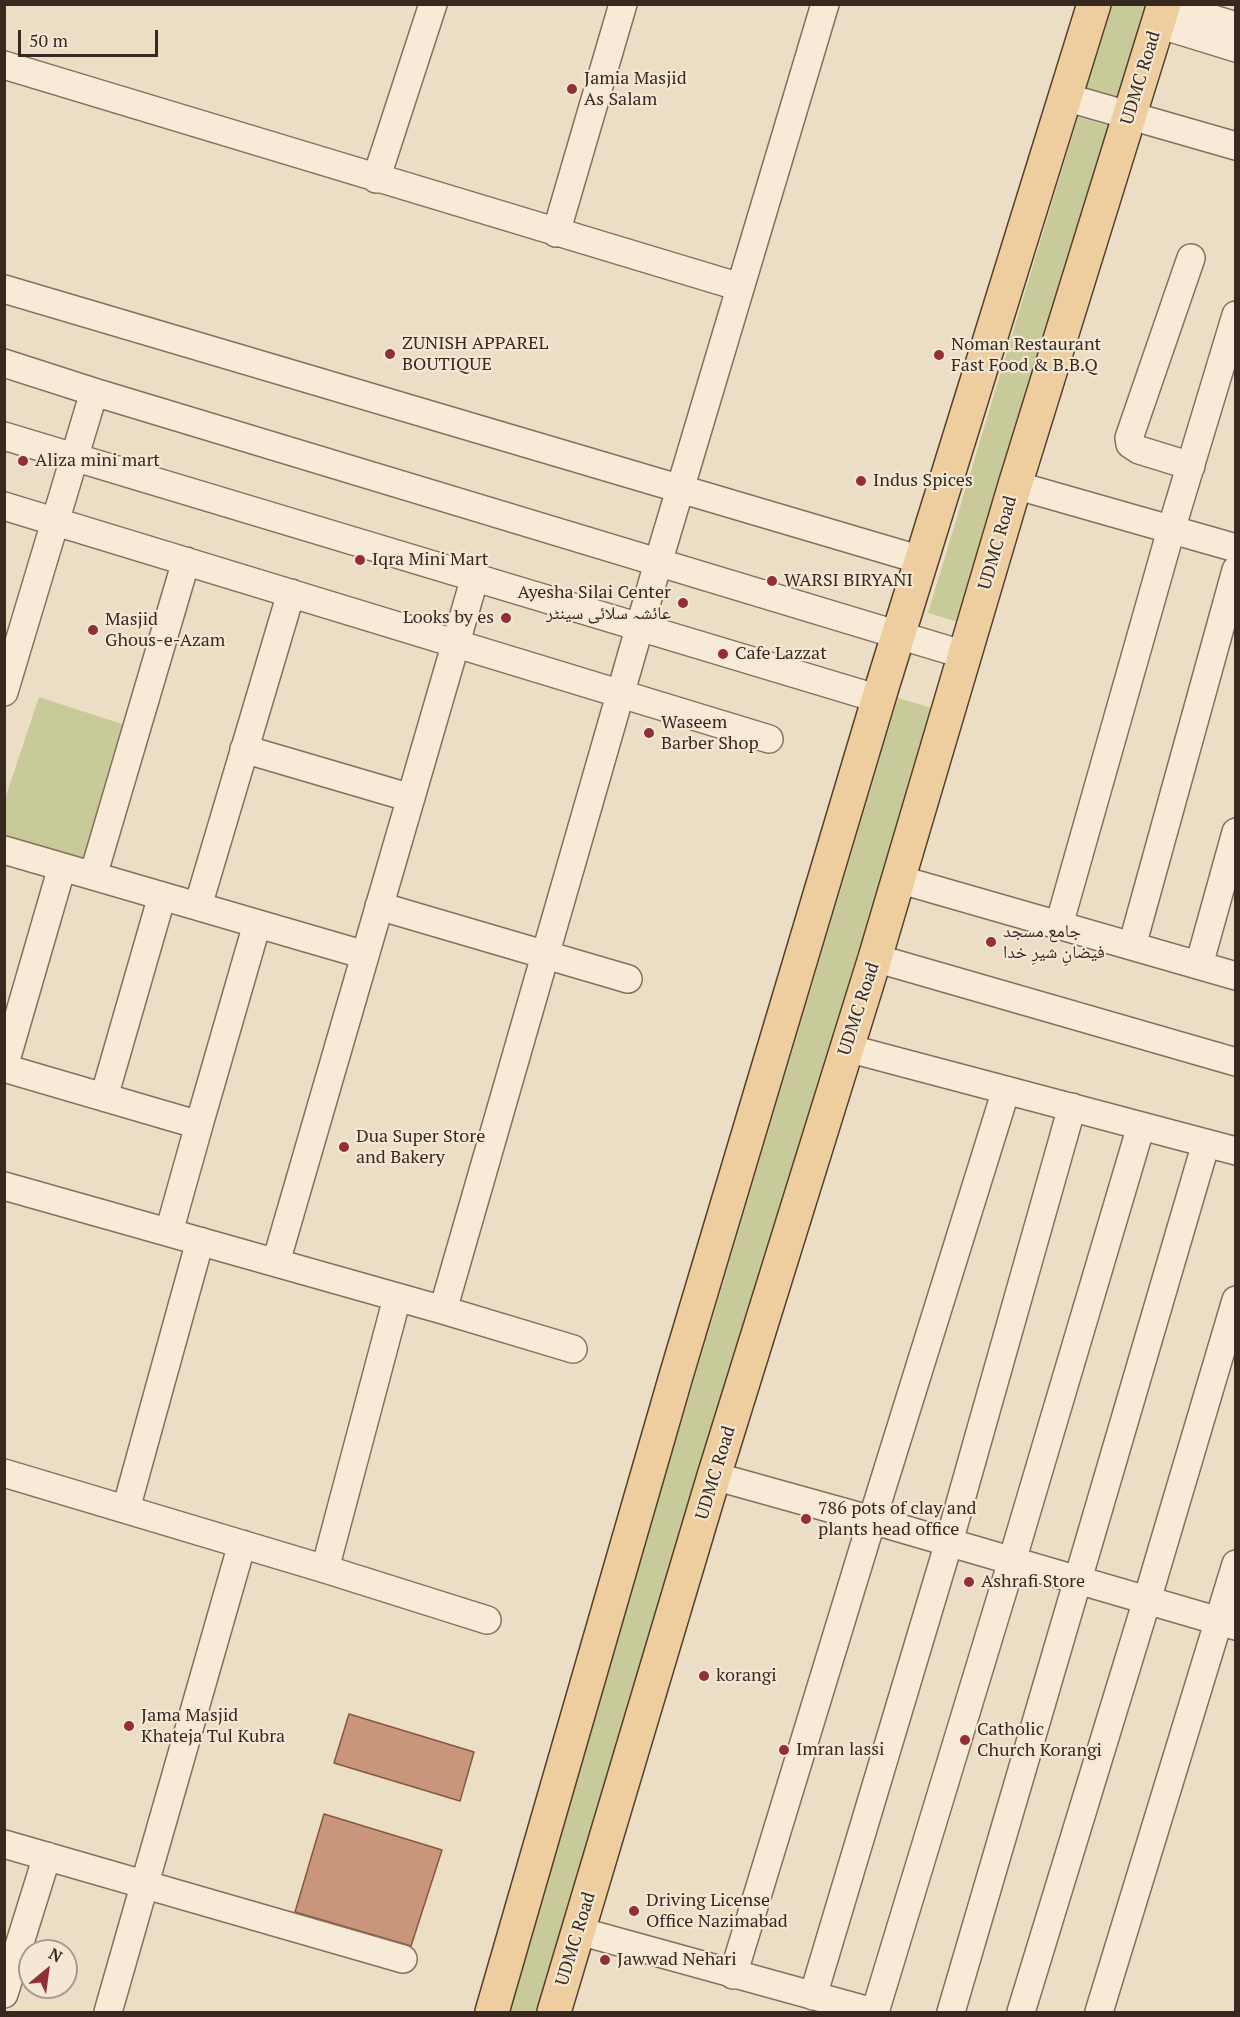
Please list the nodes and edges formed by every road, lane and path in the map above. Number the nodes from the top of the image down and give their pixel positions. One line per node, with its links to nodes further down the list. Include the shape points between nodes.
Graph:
1 (433, 4): 12 (street)
2 (623, 4): 13 (street)
3 (825, 4): 15 (street)
4 (1094, 4): 9 (main road)
5 (1162, 11): 6 (street); 7 (street); 10 (main road, UDMC Road)
6 (1236, 26)
7 (1236, 48)
8 (4, 65): 12 (street)
9 (1065, 97): 10 (street); 29 (main road)
10 (1129, 115): 11 (street); 23 (main road, UDMC Road)
11 (1236, 146)
12 (376, 179): 13 (street)
13 (556, 233): 15 (street)
14 (1191, 258): 22 (street, via 1129,438 1138,450)
15 (740, 287): 24 (street)
16 (4, 289): 24 (street)
17 (1236, 315): 22 (street)
18 (4, 363): 19 (street)
19 (94, 392): 21 (street); 31 (street)
20 (4, 435): 21 (street)
21 (75, 456): 26 (street); 33 (street)
22 (1191, 465): 27 (street)
23 (1015, 485): 27 (street); 38 (main road, UDMC Road)
24 (680, 489): 29 (street); 31 (street)
25 (4, 506): 26 (street)
26 (56, 521): 30 (street); 39 (street)
27 (1172, 530): 28 (street); 54 (street)
28 (1236, 548)
29 (921, 560): 36 (main road)
30 (186, 561): 34 (street); 48 (street)
31 (658, 562): 35 (street); 36 (street)
32 (1236, 570): 55 (street)
33 (475, 577): 35 (street); 37 (street)
34 (291, 593): 37 (street); 43 (street)
35 (639, 627): 40 (street); 41 (street)
36 (898, 635): 38 (street); 41 (main road)
37 (456, 643): 40 (street); 44 (street)
38 (965, 655): 49 (main road, UDMC Road)
39 (4, 692)
40 (620, 693): 42 (street); 56 (street)
41 (879, 699): 102 (main road, via 676,1376)
42 (769, 739)
43 (244, 749): 44 (street); 51 (street)
44 (411, 798): 52 (street)
45 (1236, 832): 59 (street)
46 (4, 850): 47 (street)
47 (62, 867): 48 (street); 64 (street)
48 (93, 876): 50 (street)
49 (898, 879): 54 (street); 58 (main road, UDMC Road)
50 (162, 896): 51 (street); 66 (street)
51 (198, 906): 53 (street)
52 (380, 906): 56 (street); 57 (street)
53 (257, 924): 57 (street); 68 (street)
54 (1059, 925): 55 (street)
55 (1132, 946): 59 (street)
56 (545, 954): 61 (street); 78 (street)
57 (365, 955): 75 (street)
58 (875, 958): 62 (main road, UDMC Road); 63 (street)
59 (1199, 965): 60 (street)
60 (1236, 976)
61 (628, 979)
62 (847, 1047): 65 (street); 81 (main road, UDMC Road)
63 (1236, 1062)
64 (4, 1068): 66 (street)
65 (1006, 1090): 67 (street); 83 (street)
66 (104, 1097): 68 (street)
67 (1072, 1107): 69 (street); 84 (street)
68 (199, 1125): 73 (street)
69 (1141, 1126): 70 (street); 86 (street)
70 (1206, 1143): 71 (street); 89 (street)
71 (1236, 1151)
72 (4, 1186): 73 (street)
73 (169, 1232): 74 (street)
74 (200, 1241): 75 (street); 82 (street)
75 (276, 1262): 76 (street)
76 (397, 1298): 78 (street); 88 (street)
77 (1236, 1300): 90 (street)
78 (443, 1310): 79 (street)
79 (573, 1349)
80 (4, 1473): 82 (street)
81 (714, 1476): 83 (street); 96 (main road, UDMC Road)
82 (126, 1509): 85 (street)
83 (872, 1520): 84 (street); 98 (street)
84 (950, 1542): 86 (street); 100 (street)
85 (242, 1544): 88 (street); 95 (street)
86 (1012, 1561): 89 (street); 104 (street)
87 (1236, 1564): 92 (street)
88 (325, 1569): 91 (street)
89 (1079, 1580): 90 (street); 105 (street)
90 (1147, 1600): 92 (street); 106 (street)
91 (487, 1620)
92 (1227, 1623): 107 (street)
93 (4, 1844): 94 (street)
94 (47, 1857): 95 (street); 99 (street)
95 (144, 1884): 97 (street); 101 (street)
96 (579, 1931): 98 (street); 103 (main road, UDMC Road)
97 (403, 1959)
98 (733, 1975): 100 (street)
99 (4, 1994)
100 (813, 1996): 104 (street)
101 (108, 2013)
102 (492, 2013)
103 (554, 2013)
104 (874, 2013)
105 (951, 2013)
106 (1021, 2013)
107 (1099, 2013)

